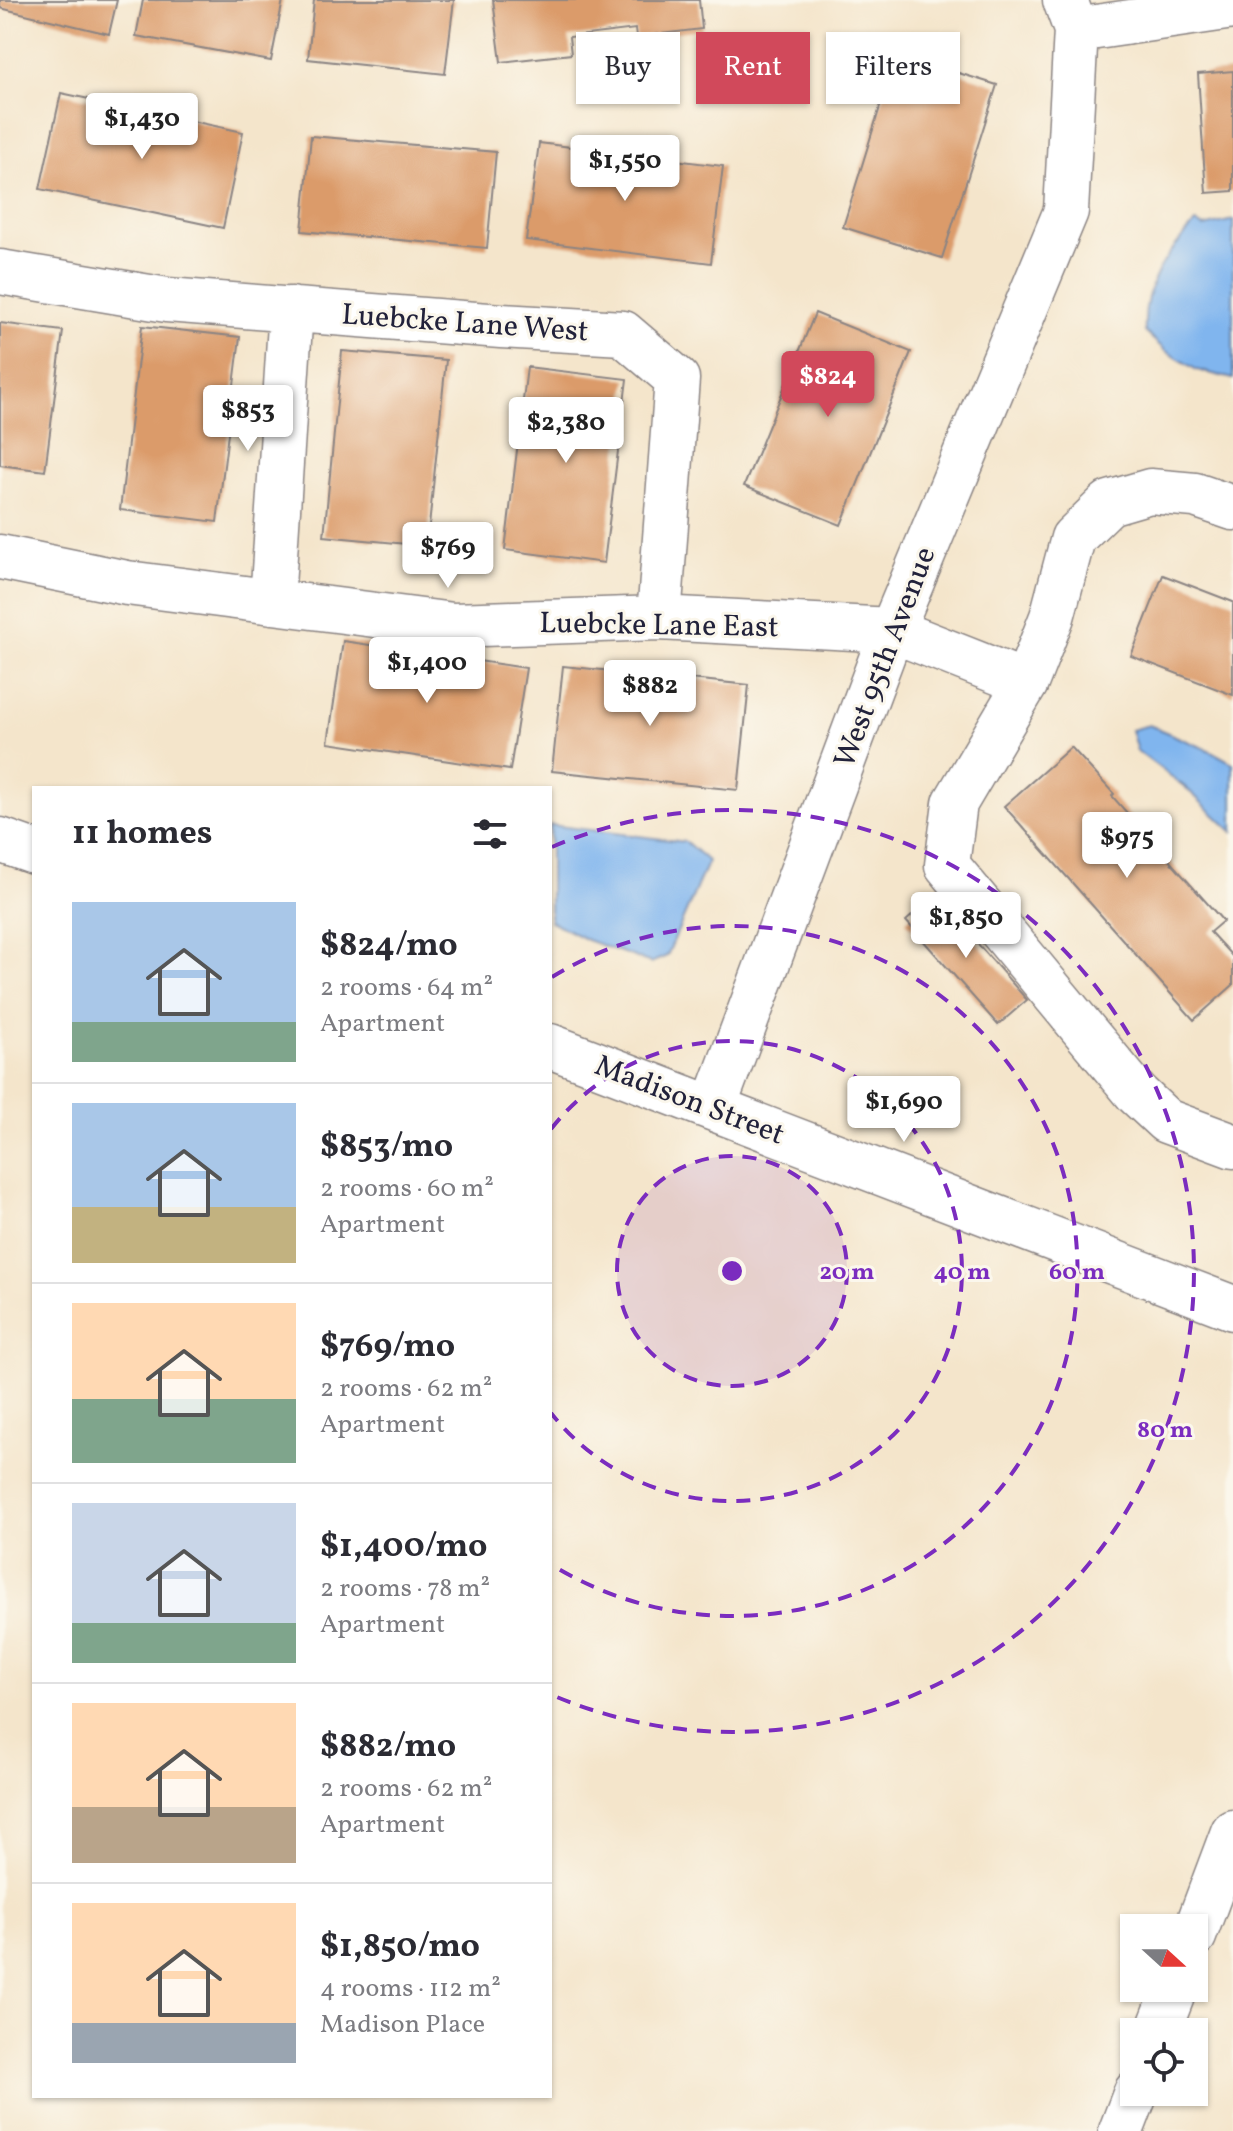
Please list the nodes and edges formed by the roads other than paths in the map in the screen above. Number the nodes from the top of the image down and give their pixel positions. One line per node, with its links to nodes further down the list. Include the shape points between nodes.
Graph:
1 (1233, 7): 2 (street)
2 (1071, 15): 9 (street, West 95th Avenue, via 1066,211)
3 (0, 272): 4 (street, Luebcke Lane West, via 167,300)
4 (291, 309): 7 (street); 8 (street, Luebcke Lane West, via 623,333 677,379)
5 (1233, 508): 10 (street, via 1195,495 1150,491 1109,503 1073,538 1052,617)
6 (0, 557): 7 (street, Luebcke Lane East, via 127,583)
7 (272, 602): 8 (street, Luebcke Lane East, via 453,625)
8 (659, 618): 9 (street, Luebcke Lane East)
9 (892, 630): 10 (street, Luebcke Lane East); 14 (street, West 95th Avenue)
10 (1026, 683): 15 (street, via 955,803 947,865 1137,1094 1166,1121)
11 (0, 840): 12 (street)
12 (32, 851)
13 (552, 1047): 14 (street, Madison Street)
14 (714, 1107): 16 (street, Madison Street)
15 (1233, 1146)
16 (1233, 1308)
17 (1233, 1832): 18 (street)
18 (1202, 1914)
19 (1131, 2106): 20 (street)
20 (1121, 2131)

